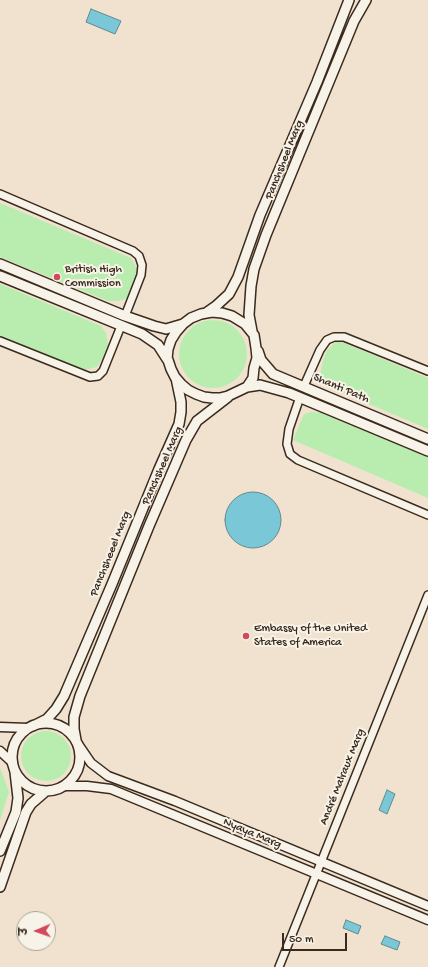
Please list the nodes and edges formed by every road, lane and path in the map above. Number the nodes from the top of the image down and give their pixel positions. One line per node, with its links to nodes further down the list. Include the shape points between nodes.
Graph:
1 (349, 0): 6 (main road, Panchsheel Marg, via 260,215 238,277 228,294)
2 (366, 0): 10 (main road, Panchsheel Marg, via 354,21 254,269 248,315)
3 (0, 194): 7 (street, via 133,251 139,256 142,265 141,275)
4 (0, 264): 7 (main road)
5 (0, 276): 9 (main road)
6 (206, 314): 8 (main road, via 191,318); 10 (main road, via 212,312 232,316 245,324)
7 (125, 316): 8 (main road, via 166,329)
8 (183, 324): 13 (main road, via 171,340)
9 (121, 326): 11 (street, via 103,371 98,376 90,377); 13 (main road, via 142,334 158,345)
10 (254, 335): 12 (main road)
11 (0, 341)
12 (256, 348): 16 (main road, Shanti Path, via 261,360 273,374); 17 (main road, via 253,378)
13 (167, 359): 15 (main road)
14 (428, 371): 16 (street, via 344,337 334,337 326,340)
15 (175, 377): 18 (main road, via 188,390 204,397 220,398); 25 (main road, Panchsheeel Marg, via 181,402 179,424 64,696 47,720)
16 (304, 386): 20 (main road, Shanti Path)
17 (247, 387): 18 (main road); 19 (main road, Shanti Path, via 260,385)
18 (230, 395): 26 (main road, Panchsheel Marg, via 198,421 186,440 80,696 74,717)
19 (300, 397): 21 (main road, Shanti Path); 22 (street, via 289,429 287,444 290,454 298,460)
20 (428, 439)
21 (428, 451)
22 (428, 515)
23 (428, 595): 32 (street, André Malraux Marg)
24 (0, 727): 25 (street)
25 (30, 727): 26 (main road, via 42,723 62,726); 28 (main road, via 15,743)
26 (77, 742): 29 (main road, via 79,768); 32 (street, Nyaya Marg, via 91,763 108,776)
27 (0, 751): 28 (street)
28 (14, 766): 30 (main road, via 22,780 33,788); 31 (main road, via 18,798 16,812)
29 (64, 786): 30 (main road); 33 (street, Nyaya Marg, via 111,789)
30 (46, 791): 34 (main road, via 26,812)
31 (0, 851)
32 (321, 862): 33 (street, André Malraux Marg); 35 (street, Nyaya Marg)
33 (316, 874): 36 (street, Nyaya Marg); 37 (street, André Malraux Marg)
34 (0, 887)
35 (428, 906)
36 (428, 920)
37 (279, 967)

